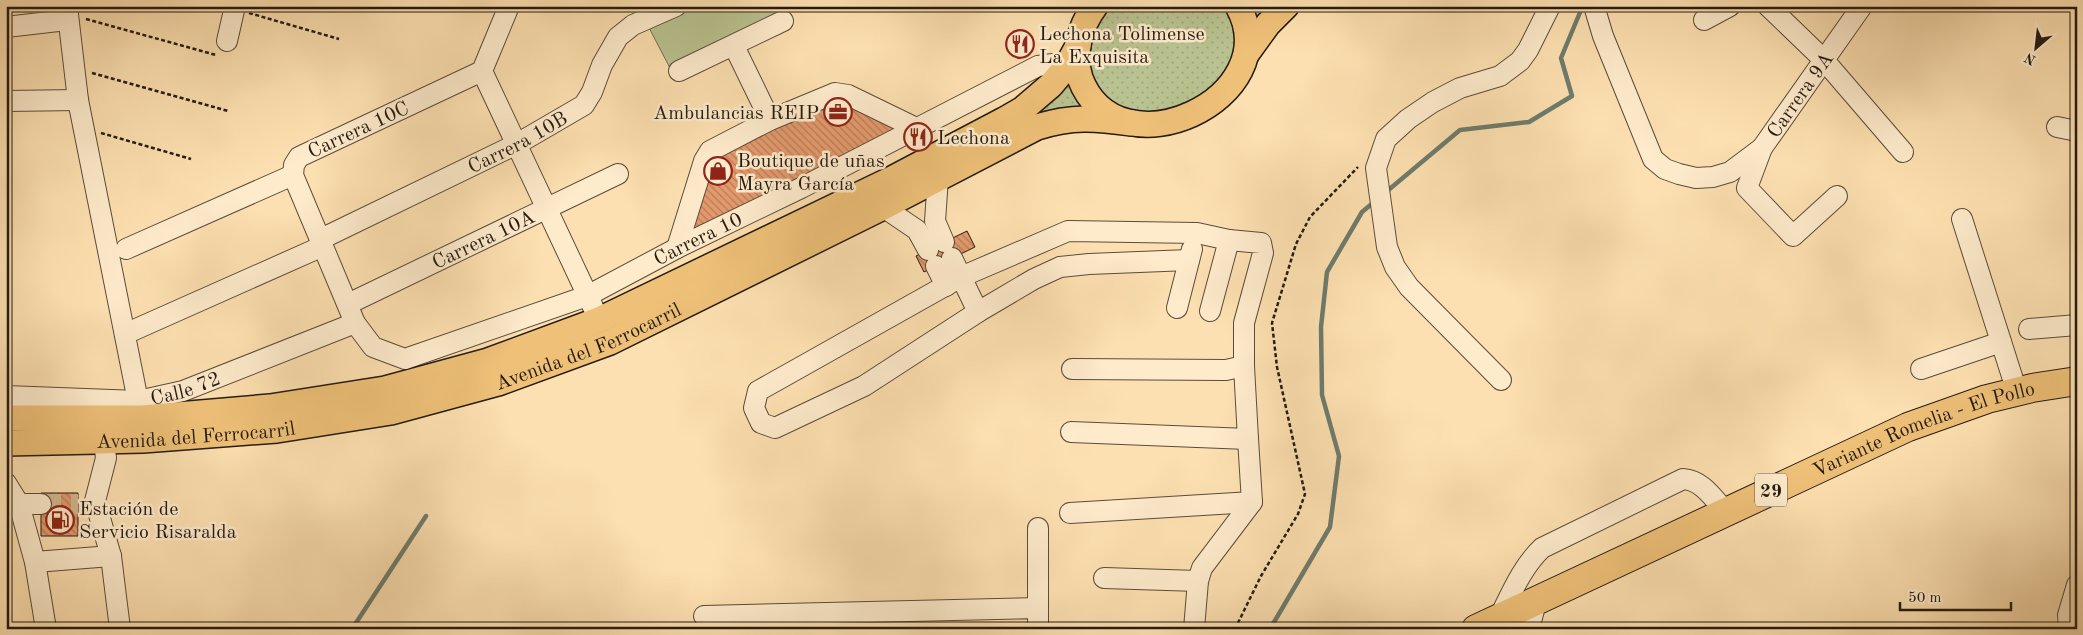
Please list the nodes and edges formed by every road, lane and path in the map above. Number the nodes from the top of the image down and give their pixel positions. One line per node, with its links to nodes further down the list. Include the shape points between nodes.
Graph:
1 (510, 6): 24 (street)
2 (676, 6): 34 (street, Carrera 10B, via 633,25 618,37 584,105)
3 (1238, 6): 19 (main road, via 1246,30)
4 (1286, 6): 19 (main road)
5 (1550, 6): 70 (street, via 1528,50 1511,69 1500,76 1460,88 1408,119 1386,140 1376,168 1387,247 1395,267 1409,287)
6 (1594, 6): 35 (street, via 1603,36 1654,159 1664,169 1696,178 1713,177 1730,172)
7 (1730, 6): 13 (street)
8 (1768, 6): 21 (street)
9 (1862, 6): 21 (street, Carrera 9A)
10 (235, 8): 16 (path); 17 (street)
11 (67, 10): 15 (street, via 58,21); 17 (path, via 216,56); 22 (street)
12 (1086, 11): 20 (main road)
13 (1704, 20)
14 (783, 21): 18 (street)
15 (6, 26)
16 (339, 39)
17 (227, 41)
18 (734, 46): 23 (street); 28 (street)
19 (1247, 53): 29 (main road, via 1230,86 1202,110 1168,122)
20 (1072, 56): 29 (main road, via 1076,56 1080,76 1090,96 1108,114); 31 (street, Carrera 10, via 1038,66); 61 (main road, Avenida del Ferrocarril, via 1037,98 1004,120 892,179)
21 (1823, 59): 35 (street, Carrera 9A); 36 (street)
22 (73, 68): 25 (street); 27 (path)
23 (679, 71)
24 (482, 72): 34 (street); 39 (street, Carrera 10C, via 299,157)
25 (78, 100): 26 (street); 32 (street)
26 (6, 101)
27 (228, 111)
28 (770, 120): 31 (street, via 835,93 848,95); 51 (street, via 710,151)
29 (1131, 123): 41 (main road, Avenida del Ferrocarril, via 1092,118 1055,122 1013,138)
30 (2057, 127): 33 (street)
31 (916, 128): 51 (street, Carrera 10)
32 (85, 129): 37 (path); 65 (street)
33 (2077, 131)
34 (517, 144): 44 (street); 50 (street, Carrera 10B)
35 (1762, 148): 42 (street, Carrera 9A, via 1746,188 1793,236)
36 (1903, 152)
37 (191, 159)
38 (1360, 165): 100 (path, via 1310,217 1296,244 1272,324 1277,367 1305,494 1298,514 1261,576)
39 (293, 174): 50 (street); 52 (street, Carrera 10C)
40 (618, 174): 44 (street, Carrera 10A)
41 (938, 178): 43 (main road, Avenida del Ferrocarril); 46 (street)
42 (1837, 196)
43 (883, 207): 47 (street); 78 (main road, Avenida del Ferrocarril, via 610,342 498,383 391,412 329,423 214,436)
44 (546, 210): 56 (street); 57 (street, Carrera 10A)
45 (1962, 219): 66 (street)
46 (935, 221): 47 (street); 53 (street)
47 (917, 230): 53 (street)
48 (1197, 233): 49 (street); 54 (street); 55 (street, via 1068,231)
49 (1229, 240): 59 (street); 67 (street, via 1261,243 1263,254 1244,323)
50 (322, 243): 57 (street); 65 (street, Carrera 10B)
51 (676, 248): 56 (street, Carrera 10)
52 (126, 249)
53 (940, 254): 55 (street)
54 (1189, 260): 58 (street); 60 (street, via 1060,267)
55 (954, 282): 60 (street); 60 (street, via 758,392 754,408 761,423 775,428 864,386)
56 (587, 296): 61 (street); 62 (street, Carrera 10, via 405,359 373,347)
57 (348, 304): 62 (street)
58 (1177, 308)
59 (1210, 311)
60 (978, 312)
61 (599, 320): 75 (main road, Avenida del Ferrocarril, via 488,361 367,392 270,407 151,417)
62 (355, 323): 74 (street, Calle 72, via 183,391)
63 (2077, 324): 64 (street)
64 (2030, 329)
65 (125, 334): 74 (street)
66 (2001, 342): 69 (street); 72 (street)
67 (1244, 366): 68 (street, via 1226,370); 77 (street)
68 (1072, 369)
69 (1921, 369)
70 (1501, 380)
71 (2077, 381): 72 (highway, Variante Romelia - El Pollo / 29)
72 (2017, 392): 84 (highway, Variante Romelia - El Pollo / 29, via 1908,427)
73 (6, 396): 74 (street, Calle 72)
74 (138, 401)
75 (6, 418)
76 (1070, 432): 77 (street)
77 (1248, 439): 81 (street)
78 (104, 441): 79 (main road, Avenida del Ferrocarril); 87 (street, via 106,458 86,503)
79 (6, 442)
80 (6, 483): 82 (street)
81 (1252, 502): 85 (street); 90 (street, via 1202,568)
82 (20, 504): 83 (street); 88 (street)
83 (41, 504)
84 (1726, 512): 92 (highway, Variante Romelia - El Pollo / 29); 95 (street, via 1700,483 1682,480 1542,548)
85 (1070, 513)
86 (1038, 528): 93 (street)
87 (111, 556): 88 (street); 97 (street)
88 (35, 562): 96 (street)
89 (1104, 578): 90 (street)
90 (1198, 581): 99 (street)
91 (2077, 584): 102 (street, via 2068,615)
92 (1537, 599): 95 (highway, Variante Romelia - El Pollo / 29); 101 (street)
93 (1038, 608): 94 (street); 98 (street)
94 (704, 616)
95 (1487, 623)
96 (46, 629)
97 (120, 629)
98 (1038, 629)
99 (1194, 629)
100 (1235, 629)
101 (1529, 629)
102 (2069, 629)

